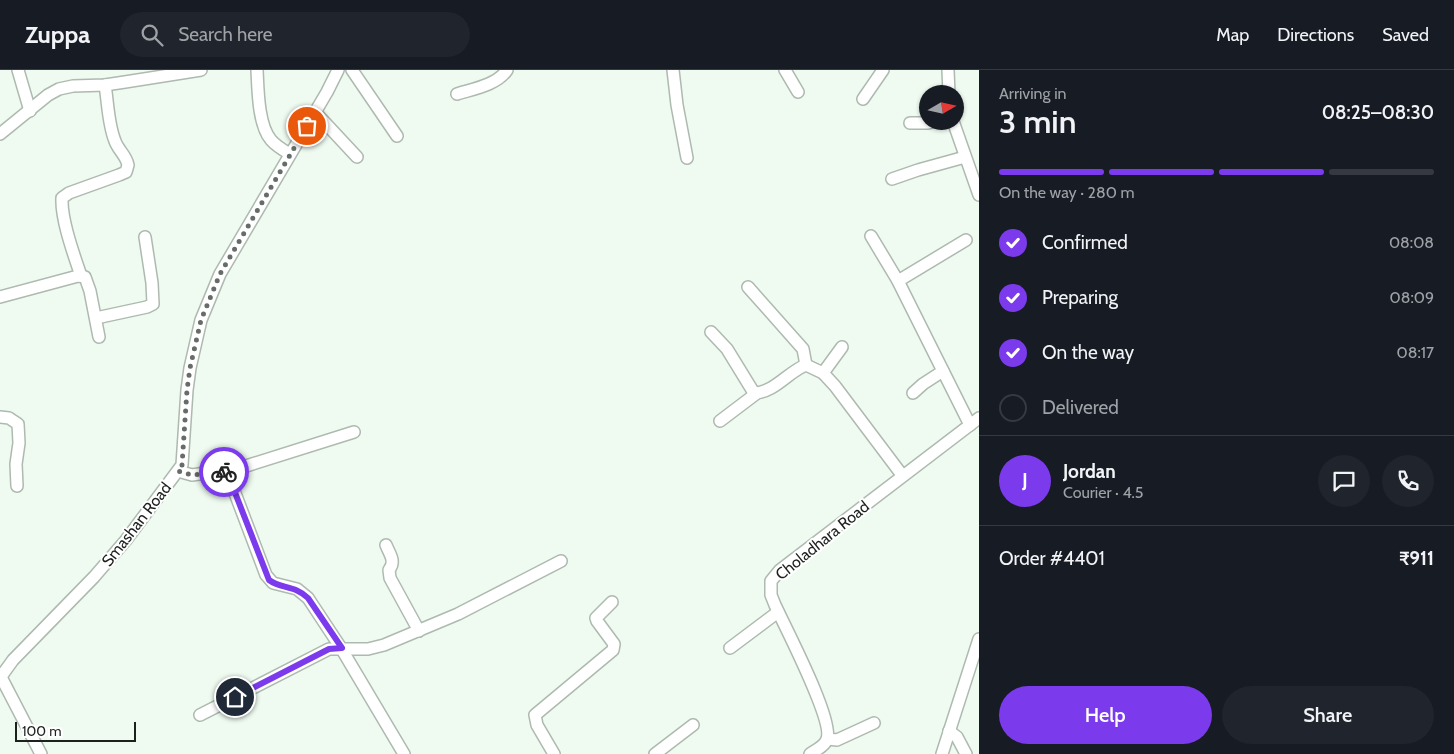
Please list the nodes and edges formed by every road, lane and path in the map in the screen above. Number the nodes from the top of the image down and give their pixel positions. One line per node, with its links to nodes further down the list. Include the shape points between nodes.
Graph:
1 (18, 70): 16 (street)
2 (201, 70): 11 (street)
3 (257, 70): 23 (street, via 264,129 274,144)
4 (338, 70): 17 (street, Smashan Road)
5 (352, 70): 22 (street)
6 (507, 70): 14 (street, via 490,83)
7 (673, 70): 26 (street)
8 (785, 70): 13 (street)
9 (883, 70): 15 (street)
10 (948, 70): 12 (street)
11 (105, 85): 16 (street, via 59,89); 32 (street, via 112,133 128,165 126,172 62,198)
12 (949, 85)
13 (798, 92)
14 (457, 94)
15 (863, 99)
16 (30, 111): 21 (street)
17 (315, 112): 23 (street, Smashan Road); 25 (street)
18 (910, 123): 19 (street)
19 (919, 123)
20 (956, 130): 24 (street)
21 (0, 134)
22 (397, 136)
23 (290, 154): 49 (street, Smashan Road, via 220,274 201,320 190,368 182,465)
24 (965, 157): 27 (street); 28 (street)
25 (357, 158)
26 (687, 158)
27 (892, 179)
28 (979, 195)
29 (145, 236): 36 (street, via 153,304)
30 (870, 236): 33 (street)
31 (966, 240): 33 (street)
32 (82, 276): 35 (street); 36 (street, via 87,282)
33 (898, 281): 41 (street)
34 (748, 287): 40 (street, via 803,348)
35 (0, 297)
36 (96, 318): 38 (street)
37 (711, 332): 43 (street, via 727,349 752,391)
38 (99, 337)
39 (842, 347): 42 (street)
40 (806, 365): 42 (street); 43 (street)
41 (943, 371): 44 (street); 47 (street)
42 (822, 373): 51 (street)
43 (757, 393): 46 (street)
44 (913, 393)
45 (0, 417): 52 (street, via 15,421 19,429)
46 (720, 420)
47 (974, 422): 51 (street, Choladhara Road)
48 (354, 432): 50 (street)
49 (178, 471): 50 (street, via 192,475); 61 (street, Smashan Road, via 126,540 13,660)
50 (227, 472): 59 (street, via 269,580 301,592 308,598)
51 (902, 475): 56 (street, Choladhara Road, via 774,576 771,595)
52 (17, 486)
53 (386, 546): 57 (street, via 393,560 388,570 390,578)
54 (561, 561): 57 (street)
55 (612, 602): 69 (street, via 596,618 614,644 613,650 535,715)
56 (778, 612): 60 (street); 66 (street, Choladhara Road, via 814,687)
57 (419, 631): 59 (street, via 375,648)
58 (979, 639): 65 (street)
59 (342, 648): 62 (street, via 329,649); 68 (street)
60 (730, 648)
61 (0, 678): 67 (street)
62 (200, 715)
63 (874, 723): 66 (street, via 837,740)
64 (693, 725): 70 (street)
65 (949, 732): 72 (street); 73 (street, via 957,738)
66 (828, 738): 71 (street)
67 (41, 754)
68 (404, 754)
69 (554, 754)
70 (655, 754)
71 (810, 754)
72 (942, 754)
73 (966, 754)

